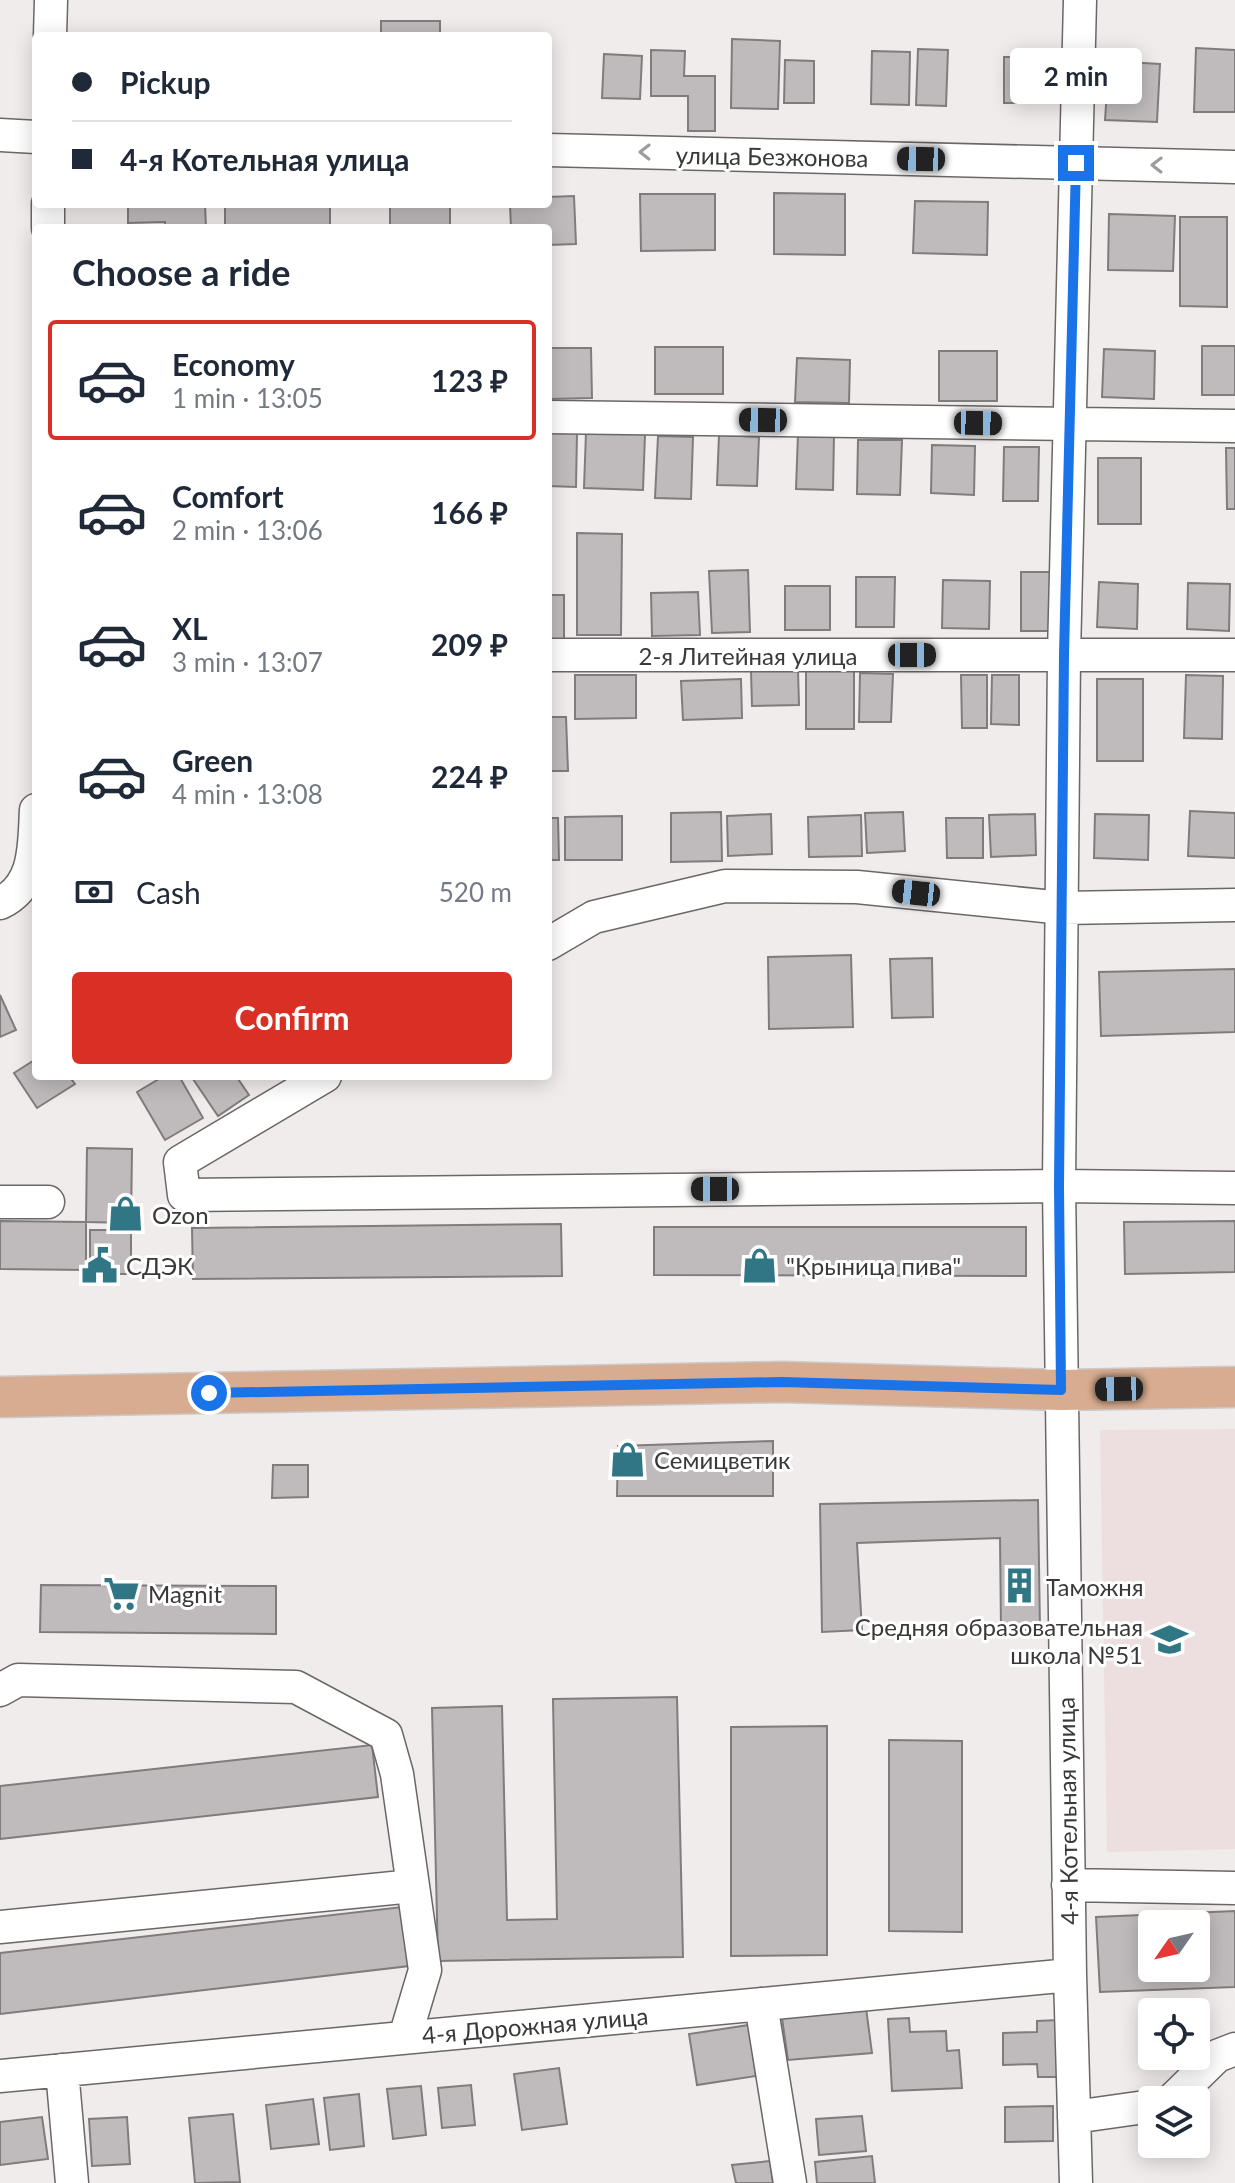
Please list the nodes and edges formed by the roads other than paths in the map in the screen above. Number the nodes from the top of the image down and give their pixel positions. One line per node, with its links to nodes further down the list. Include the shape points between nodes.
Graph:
1 (51, 0): 3 (street)
2 (1080, 0): 7 (street, 4-я Котельная улица)
3 (50, 32)
4 (0, 135): 5 (street)
5 (32, 137)
6 (552, 150): 7 (street, улица Безжонова, one-way to 6)
7 (1076, 163): 8 (street, улица Безжонова, one-way to 7); 10 (street, 4-я Котельная улица)
8 (1235, 167)
9 (552, 417): 10 (street)
10 (1070, 424): 11 (street); 13 (street, 4-я Котельная улица)
11 (1235, 426)
12 (552, 655): 13 (street, 2-я Литейная улица)
13 (1064, 655): 14 (street, 2-я Литейная улица); 18 (street, 4-я Котельная улица)
14 (1235, 655)
15 (32, 868): 16 (street)
16 (14, 901)
17 (1235, 905): 18 (street)
18 (1063, 908): 19 (street, via 857,887 725,886 594,917); 21 (street, 4-я Котельная улица)
19 (552, 942)
20 (318, 1080): 21 (street, via 180,1162 184,1195)
21 (1059, 1186): 22 (street); 26 (street, 4-я Котельная улица)
22 (1235, 1188)
23 (0, 1202): 24 (street)
24 (48, 1202)
25 (1235, 1387): 26 (main road)
26 (1061, 1390): 27 (main road, via 782,1382); 29 (street, 4-я Котельная улица)
27 (0, 1397)
28 (0, 1690): 30 (street, via 18,1680 296,1687 386,1735)
29 (1068, 1885): 31 (street); 33 (street, 4-я Котельная улица)
30 (413, 1886): 32 (street); 35 (street, via 425,1970)
31 (1235, 1888)
32 (0, 1927)
33 (1070, 1975): 34 (street, 4-я Дорожная улица); 41 (street, 4-я Котельная улица)
34 (761, 2004): 35 (street, 4-я Дорожная улица); 43 (street)
35 (405, 2037): 37 (street, 4-я Дорожная улица)
36 (1235, 2049): 39 (street, via 1217,2056)
37 (62, 2070): 38 (street, 4-я Дорожная улица); 42 (street)
38 (0, 2076)
39 (1186, 2086)
40 (1138, 2108): 41 (street)
41 (1074, 2117): 44 (street, 4-я Котельная улица)
42 (72, 2183)
43 (790, 2183)
44 (1076, 2183)

